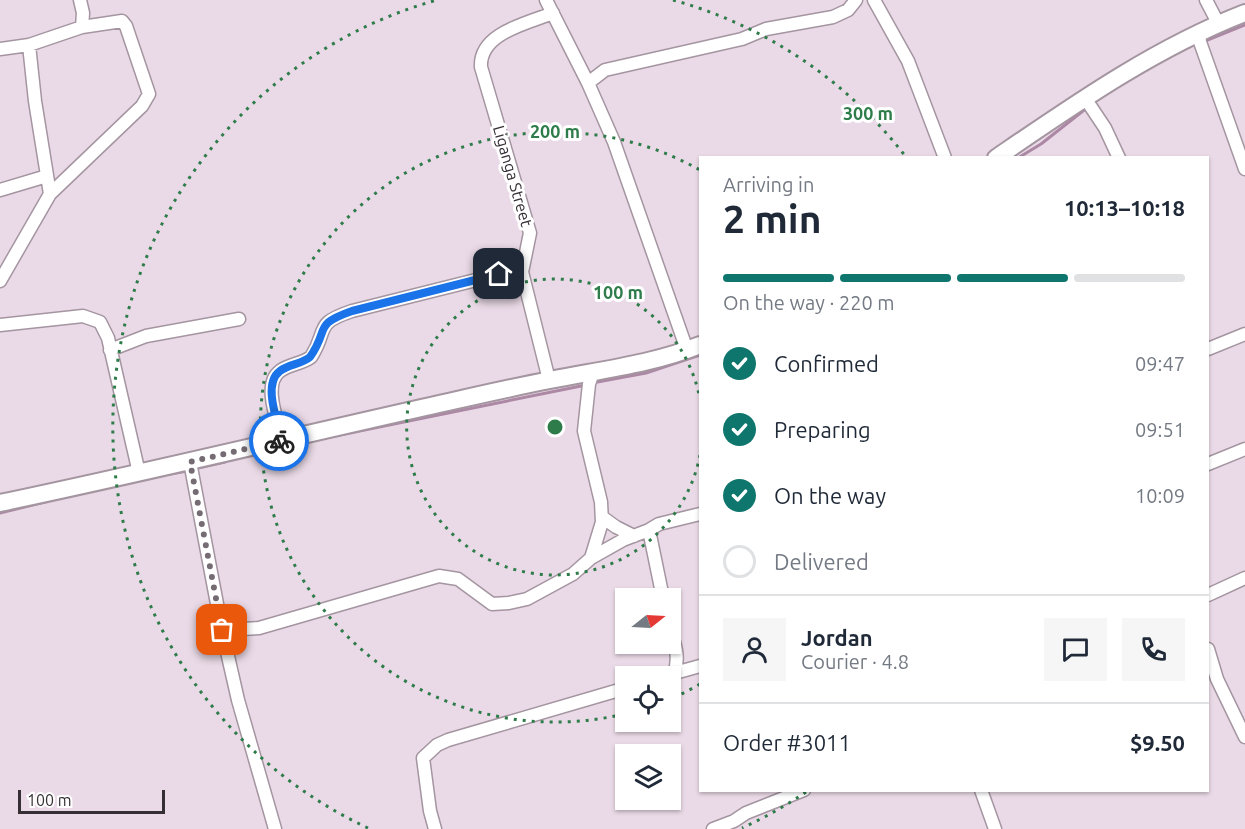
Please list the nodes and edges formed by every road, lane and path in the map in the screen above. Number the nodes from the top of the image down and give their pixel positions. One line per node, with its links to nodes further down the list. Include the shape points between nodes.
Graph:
1 (80, 0): 9 (street)
2 (546, 0): 7 (street)
3 (856, 0): 13 (street, via 848,10 833,17 766,29 742,39 605,70)
4 (874, 0): 15 (street, via 908,62)
5 (1206, 0): 8 (street)
6 (1245, 13): 8 (main road)
7 (553, 14): 13 (street); 31 (street, Liganga Street, via 498,36 480,58 530,233 523,276)
8 (1218, 24): 10 (main road)
9 (82, 27): 11 (street); 21 (street, via 122,21 149,94 142,106)
10 (1199, 33): 14 (main road); 18 (street)
11 (28, 45): 12 (street); 19 (street)
12 (0, 50)
13 (588, 82): 27 (street)
14 (1085, 98): 16 (main road); 17 (street)
15 (944, 156)
16 (999, 156)
17 (1118, 156)
18 (1245, 169)
19 (47, 176): 20 (street); 21 (street)
20 (0, 190)
21 (50, 194): 23 (street)
22 (520, 269): 32 (street, via 332,318 325,324 310,357 279,371 271,382)
23 (0, 281)
24 (239, 320): 29 (street, via 146,336)
25 (0, 325): 29 (street, via 91,318 105,330)
26 (1245, 334): 28 (street)
27 (694, 347): 30 (main road)
28 (1209, 349)
29 (110, 350): 36 (street)
30 (593, 372): 31 (main road); 39 (street, via 588,384 584,431)
31 (549, 380): 32 (main road)
32 (282, 440): 34 (main road)
33 (1245, 448): 35 (street)
34 (190, 462): 36 (main road); 46 (street)
35 (1209, 464)
36 (139, 473): 37 (main road)
37 (0, 503)
38 (699, 514): 40 (street)
39 (602, 517): 41 (street); 42 (street)
40 (649, 530): 41 (street); 44 (street)
41 (634, 536): 42 (street)
42 (591, 558): 46 (street, via 573,574 527,599 509,603 492,604 458,579 440,576 259,628)
43 (1245, 578): 45 (street)
44 (661, 588)
45 (1209, 595)
46 (222, 630): 55 (street)
47 (1209, 652): 51 (street, via 1217,679)
48 (699, 666): 49 (street)
49 (681, 672)
50 (615, 691): 56 (street, via 437,745 423,759)
51 (1245, 737)
52 (799, 792): 54 (street, via 738,817)
53 (982, 792): 58 (street)
54 (735, 825): 57 (street)
55 (275, 829)
56 (435, 829)
57 (713, 829)
58 (995, 829)

